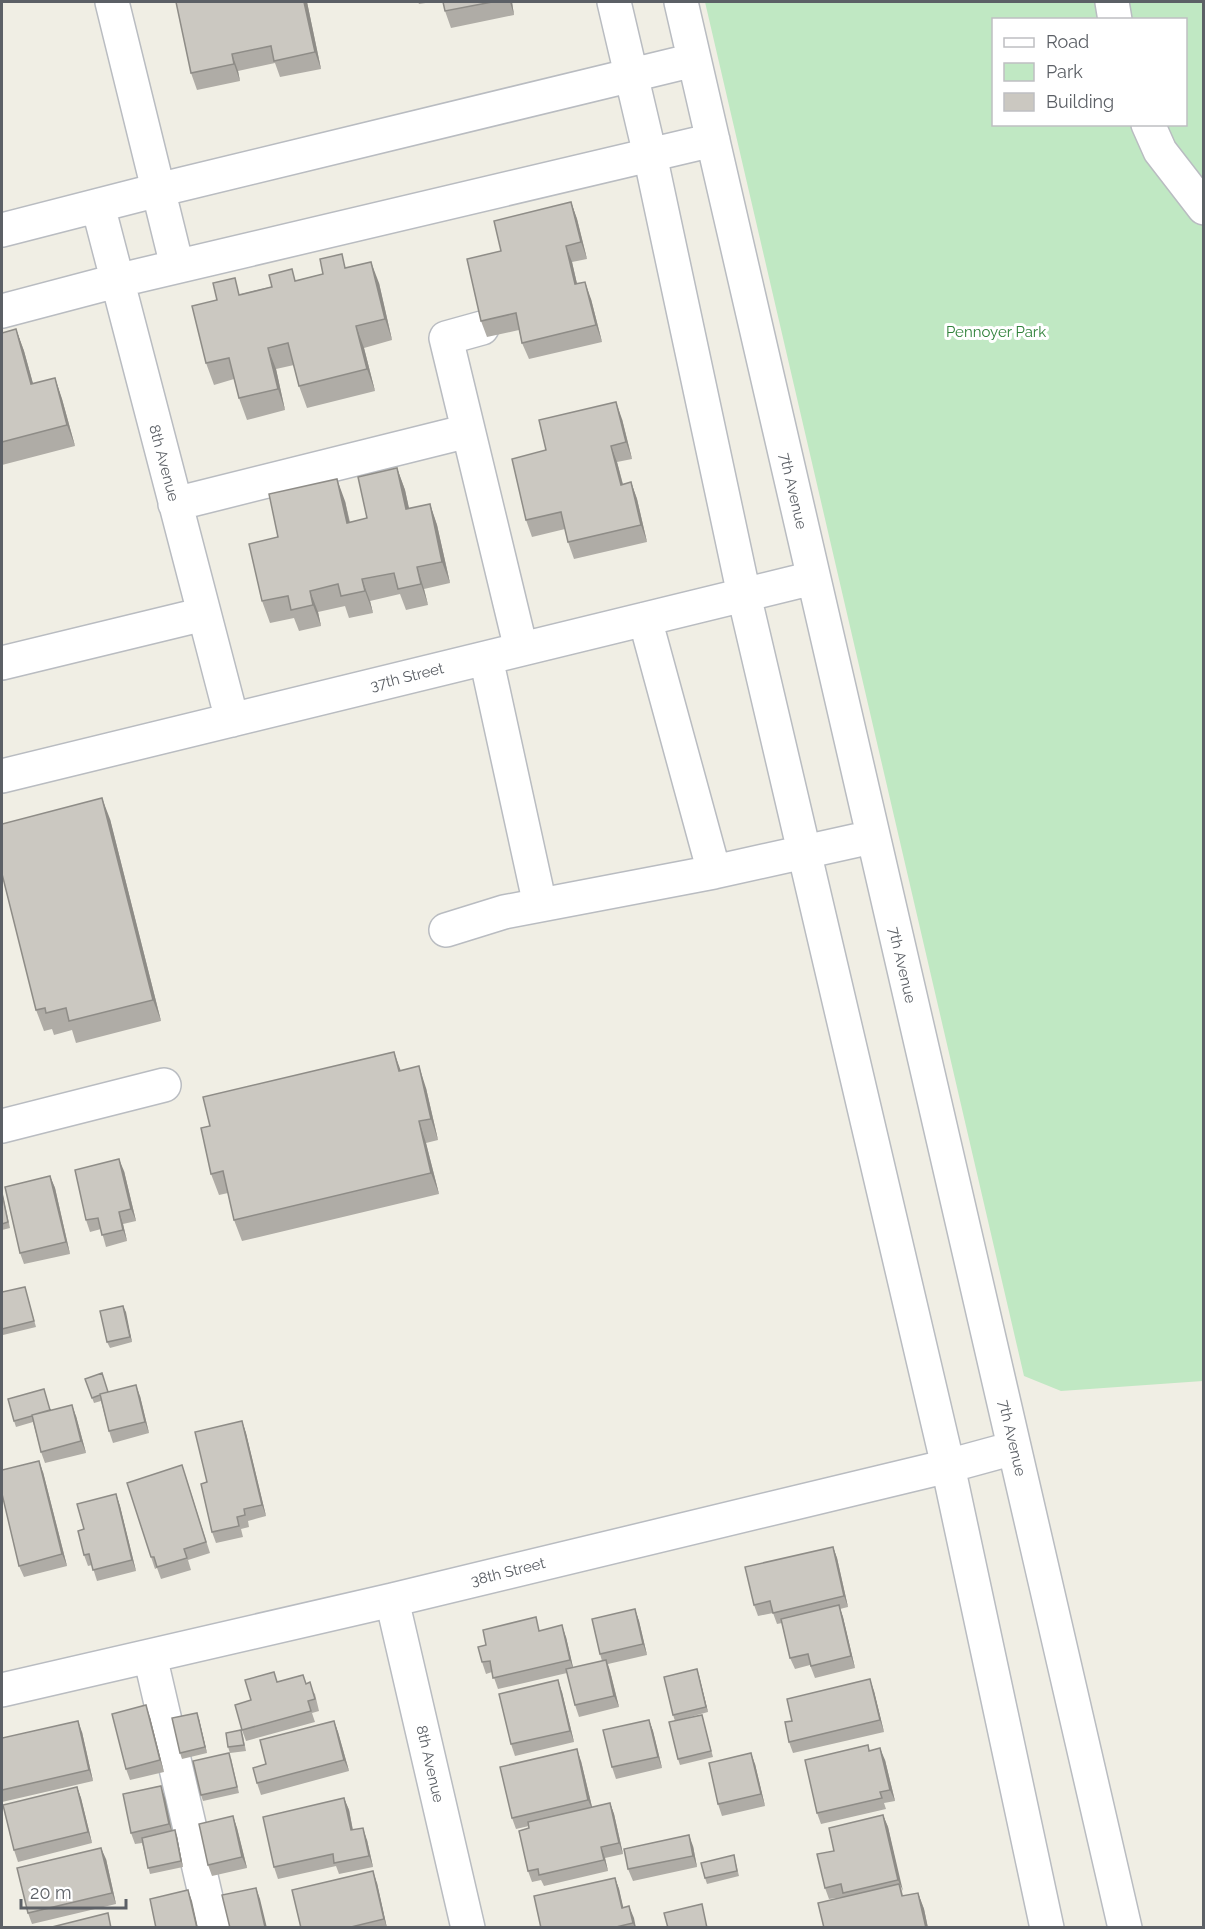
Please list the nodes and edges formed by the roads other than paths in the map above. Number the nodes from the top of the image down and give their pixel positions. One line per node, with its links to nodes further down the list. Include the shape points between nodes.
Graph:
1 (112, 2): 11 (street)
2 (614, 2): 7 (street)
3 (681, 2): 6 (street, 7th Avenue)
4 (1112, 2): 5 (street)
5 (1115, 18)
6 (694, 60): 7 (street); 9 (street, 7th Avenue)
7 (630, 75): 10 (street); 11 (street)
8 (1149, 126): 13 (street, via 1160,151)
9 (713, 140): 10 (street); 21 (street, 7th Avenue)
10 (650, 155): 15 (street); 22 (street)
11 (158, 190): 12 (street); 15 (street)
12 (98, 206): 14 (street); 16 (street, 8th Avenue)
13 (1203, 208)
14 (2, 230)
15 (177, 266): 16 (street)
16 (116, 281): 17 (street); 20 (street, 8th Avenue)
17 (2, 311)
18 (482, 328): 19 (street, via 446,338)
19 (468, 431): 20 (street); 25 (street)
20 (175, 504): 23 (street, 8th Avenue)
21 (813, 578): 22 (street, 37th Street); 30 (street, 7th Avenue)
22 (744, 595): 24 (street, 37th Street); 31 (street)
23 (204, 614): 27 (street); 28 (street, 8th Avenue)
24 (645, 619): 25 (street, 37th Street); 32 (street)
25 (521, 649): 26 (street, 37th Street)
26 (486, 658): 28 (street, 37th Street); 33 (street)
27 (2, 663)
28 (232, 720): 29 (street, 37th Street)
29 (2, 776)
30 (872, 837): 31 (street); 37 (street, 7th Avenue)
31 (804, 852): 32 (street); 38 (street)
32 (714, 872): 33 (street)
33 (540, 905): 34 (street)
34 (446, 930)
35 (164, 1085): 36 (street)
36 (2, 1126)
37 (1014, 1448): 38 (street, 38th Street); 45 (street, 7th Avenue)
38 (948, 1466): 39 (street, 38th Street); 44 (street)
39 (392, 1600): 40 (street, 38th Street); 43 (street, 8th Avenue)
40 (150, 1656): 41 (street, 38th Street); 42 (street)
41 (2, 1690)
42 (213, 1928)
43 (468, 1928)
44 (1047, 1928)
45 (1125, 1928)

